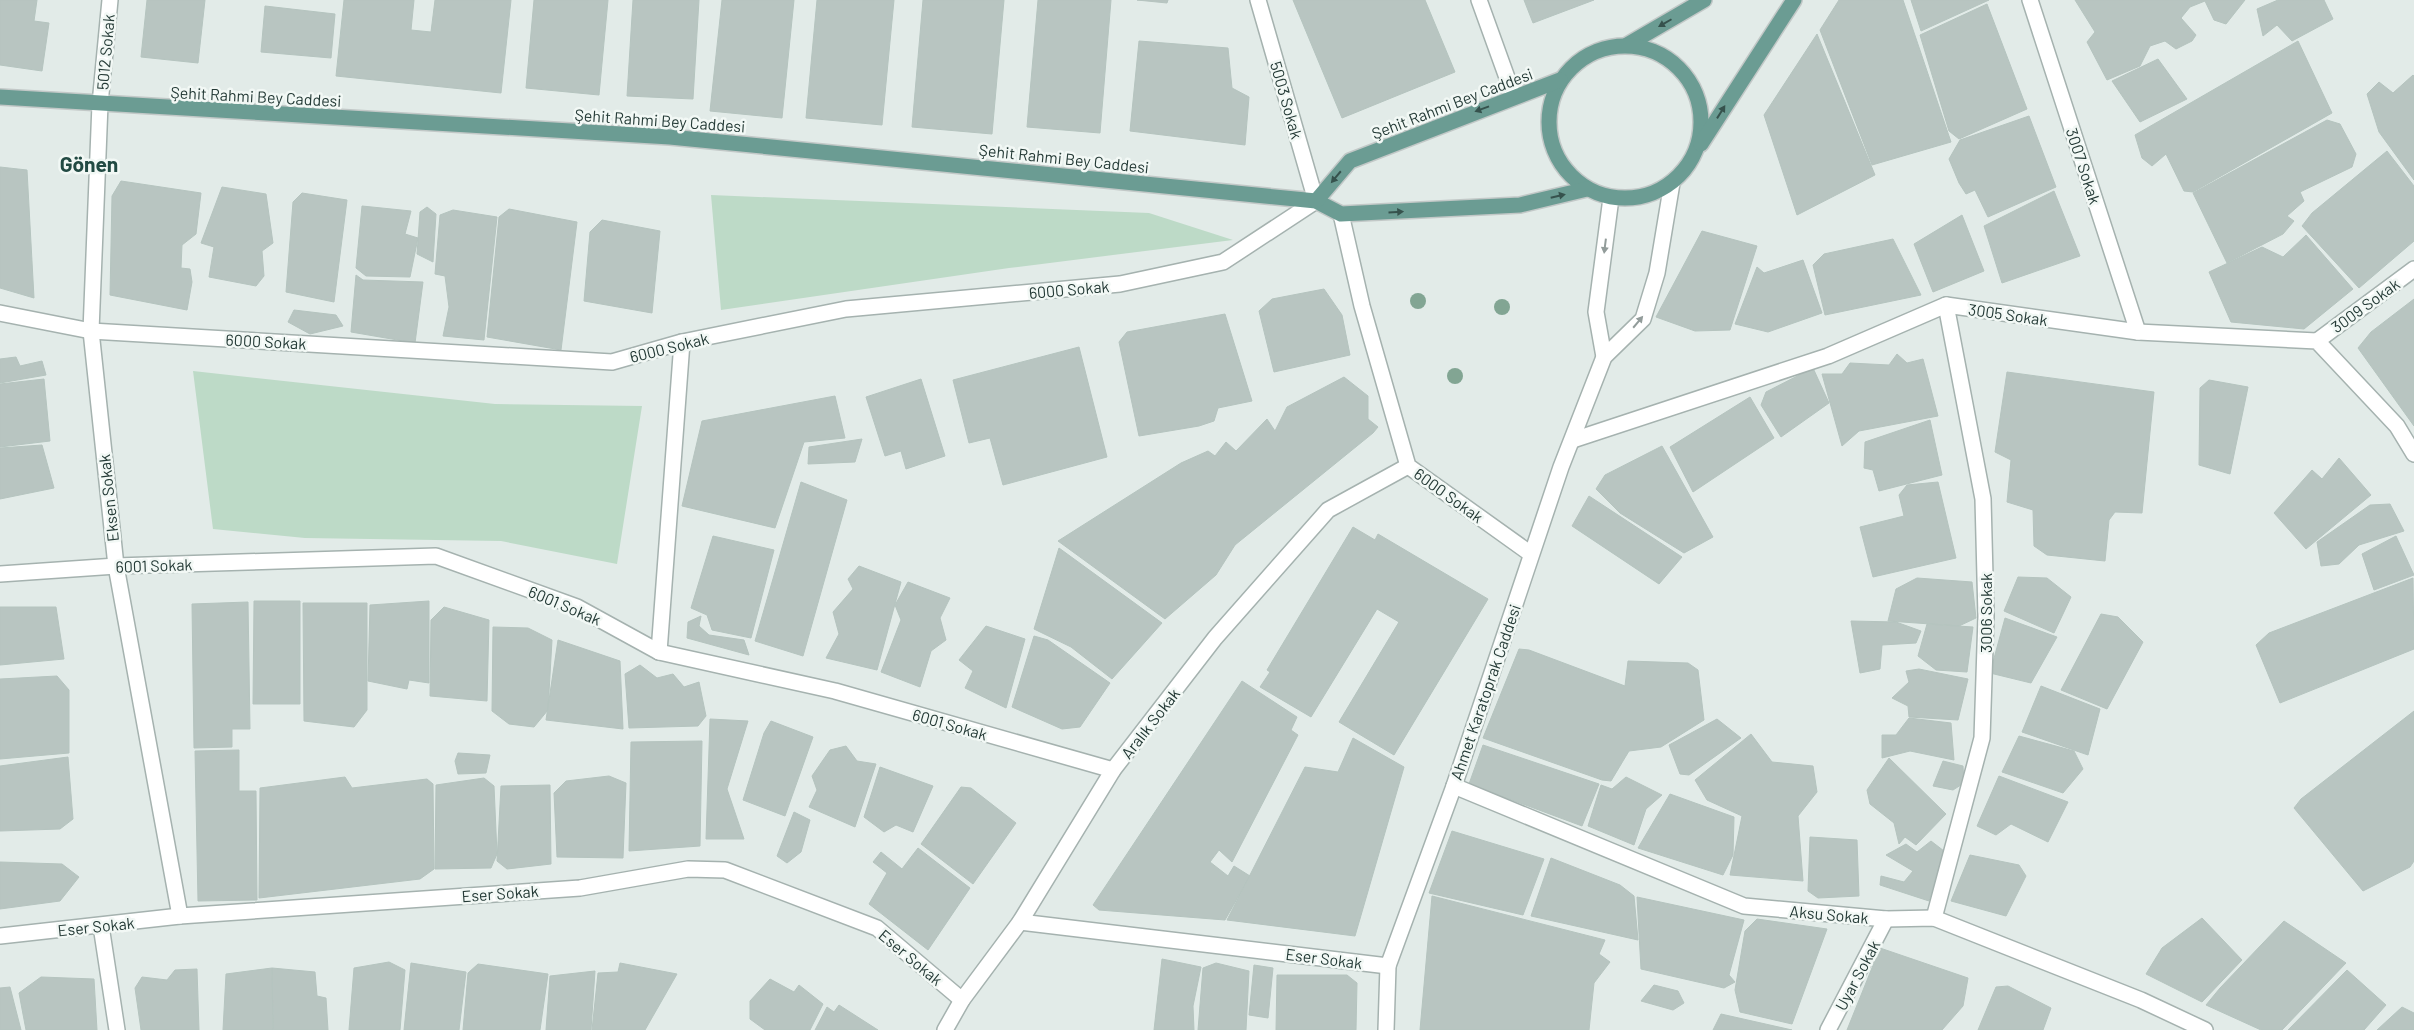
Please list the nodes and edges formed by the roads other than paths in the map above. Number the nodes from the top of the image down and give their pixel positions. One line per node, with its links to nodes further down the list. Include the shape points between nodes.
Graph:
1 (110, 0): 11 (street, 5012 Sokak)
2 (1258, 0): 16 (street, 5003 Sokak)
3 (1479, 0): 10 (street)
4 (1704, 0): 7 (main road, Şehit Rahmi Bey Caddesi, one-way to 7)
5 (1794, 0): 12 (main road, Şehit Rahmi Bey Caddesi, one-way to 5)
6 (2030, 0): 22 (street, 3007 Sokak)
7 (1626, 45): 8 (main road, Şehit Rahmi Bey Caddesi, via 1600,49 1578,61); 12 (main road, Şehit Rahmi Bey Caddesi, via 1651,50 1673,62 1690,81 1699,104 1701,129)
8 (1560, 80): 10 (main road, Şehit Rahmi Bey Caddesi); 14 (main road, Şehit Rahmi Bey Caddesi, via 1550,103 1548,128 1554,152 1567,174)
9 (0, 97): 11 (main road, Şehit Rahmi Bey Caddesi)
10 (1514, 97): 16 (main road, Şehit Rahmi Bey Caddesi, one-way to 16, via 1350,161)
11 (100, 104): 16 (main road, Şehit Rahmi Bey Caddesi, via 670,136); 21 (street, Eksen Sokak)
12 (1695, 153): 13 (main road, Şehit Rahmi Bey Caddesi)
13 (1672, 183): 15 (main road, Şehit Rahmi Bey Caddesi, via 1653,194 1632,199); 25 (street, Ahmet Karatoprak Caddesi, one-way to 13, via 1643,319 1657,273)
14 (1587, 189): 15 (main road, Şehit Rahmi Bey Caddesi); 17 (main road, one-way to 14, via 1520,205)
15 (1610, 198): 25 (street, one-way to 25, via 1596,312)
16 (1316, 201): 17 (main road, Şehit Rahmi Bey Caddesi); 24 (street, 6000 Sokak, via 1223,262 1120,284 846,309)
17 (1341, 214): 28 (street, 6000 Sokak, via 1362,306)
18 (2414, 269): 23 (street, 3009 Sokak)
19 (1946, 305): 22 (street, 3005 Sokak); 26 (street, 3005 Sokak, via 1828,356); 36 (street, 3006 Sokak, via 1983,499 1986,616 1982,738)
20 (0, 313): 21 (street, 6000 Sokak)
21 (91, 331): 24 (street, 6000 Sokak, via 612,362); 30 (street, Eksen Sokak)
22 (2138, 332): 23 (street, 3005 Sokak)
23 (2317, 340): 27 (street, via 2397,426)
24 (682, 342): 32 (street)
25 (1604, 357): 26 (street, Ahmet Karatoprak Caddesi)
26 (1573, 440): 29 (street, Ahmet Karatoprak Caddesi)
27 (2414, 454)
28 (1408, 466): 29 (street, 6000 Sokak); 33 (street, Aralık Sokak, via 1328,510 1215,638)
29 (1531, 554): 34 (street, Ahmet Karatoprak Caddesi)
30 (116, 566): 31 (street, 6001 Sokak); 32 (street, 6001 Sokak, via 436,556 577,607); 35 (street, Eksen Sokak)
31 (0, 574)
32 (659, 652): 33 (street, 6001 Sokak, via 835,691)
33 (1113, 770): 38 (street, Aralık Sokak)
34 (1454, 786): 37 (street, Aksu Sokak, via 1744,906); 41 (street, Ahmet Karatoprak Caddesi)
35 (180, 916): 39 (street, Eser Sokak); 42 (street, Eser Sokak, via 580,888 688,869 726,870 877,928)
36 (1934, 918): 37 (street, Aksu Sokak); 47 (street, Aksu Sokak, via 2142,1000)
37 (1886, 920): 46 (street, Uyar Sokak)
38 (1020, 922): 41 (street, Eser Sokak); 42 (street, Aralık Sokak)
39 (102, 926): 40 (street, Eser Sokak); 43 (street)
40 (0, 936)
41 (1388, 966): 45 (street, Ahmet Karatoprak Caddesi)
42 (962, 1000): 44 (street, Aralık Sokak)
43 (117, 1030)
44 (945, 1030)
45 (1386, 1030)
46 (1828, 1030)
47 (2206, 1030)

